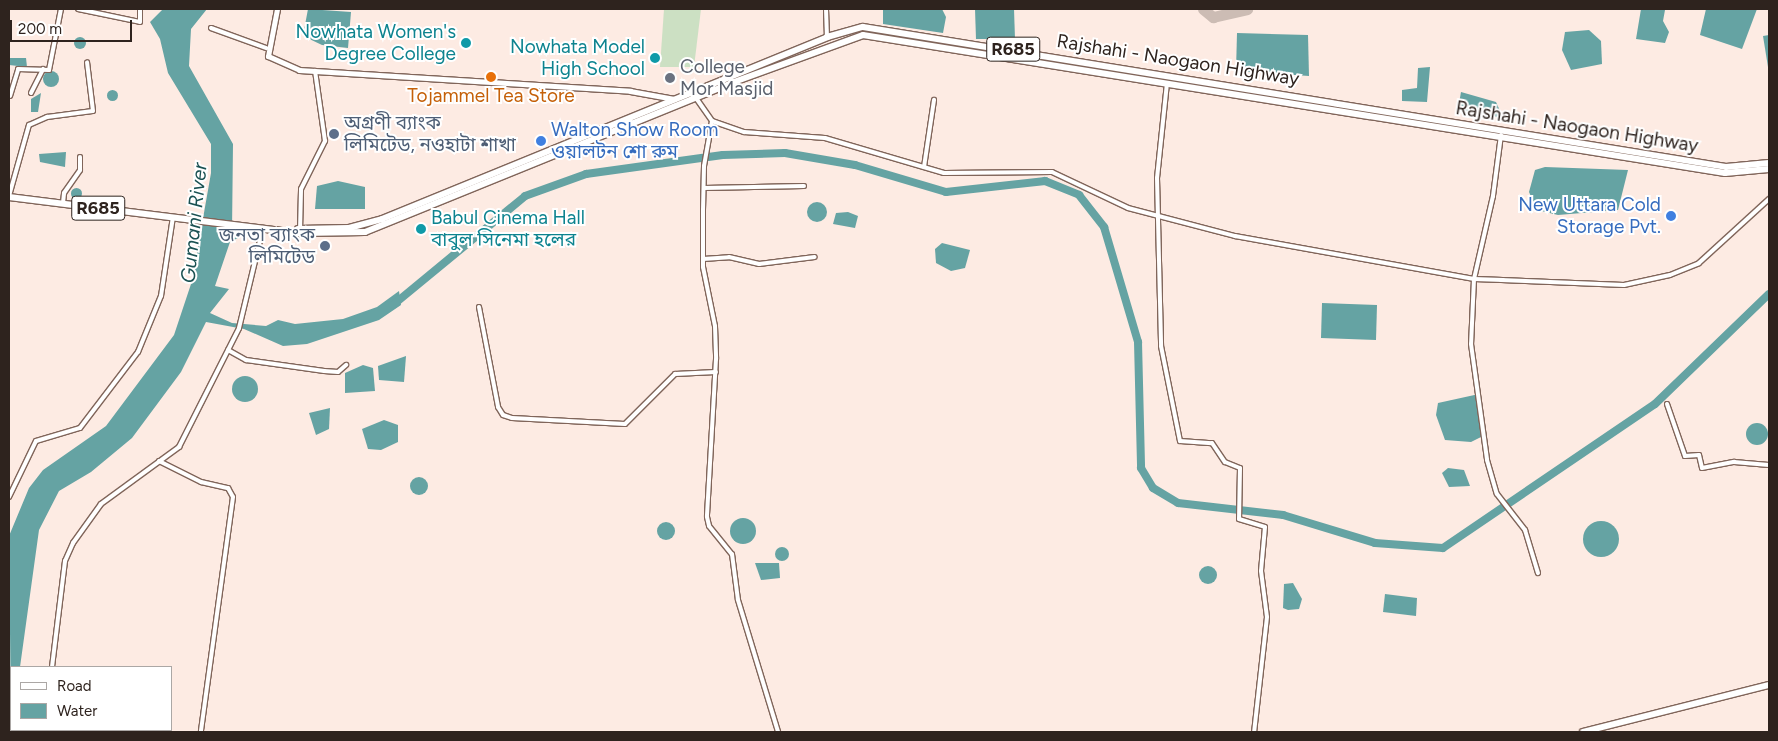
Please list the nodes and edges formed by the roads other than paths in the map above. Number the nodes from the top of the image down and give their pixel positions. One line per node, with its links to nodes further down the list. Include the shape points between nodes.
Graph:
1 (61, 9): 11 (street, via 49,70)
2 (78, 9): 3 (street, via 140,22)
3 (140, 9)
4 (277, 9): 8 (street)
5 (826, 9): 7 (street)
6 (211, 28): 8 (street)
7 (827, 37): 9 (main road, Rajshahi - Naogaon Highway / R685); 13 (main road, Rajshahi - Naogaon Highway / R685, via 875,27)
8 (266, 48): 12 (street, via 276,62)
9 (779, 60): 13 (main road, Rajshahi - Naogaon Highway / R685, via 837,42 874,35); 17 (main road, Rajshahi - Naogaon Highway / R685); 18 (main road, Rajshahi - Naogaon Highway / R685)
10 (87, 62): 29 (street, via 93,111 47,117 29,125)
11 (42, 69): 15 (street); 16 (street, via 18,69)
12 (314, 71): 18 (street, via 630,91); 35 (street, via 325,141 305,176)
13 (1154, 76): 14 (main road, Rajshahi - Naogaon Highway / R685); 24 (main road, Rajshahi - Naogaon Highway / R685, via 1726,166)
14 (1168, 81): 22 (main road, Rajshahi - Naogaon Highway / R685); 32 (street, via 1159,147)
15 (31, 93)
16 (10, 96)
17 (696, 98): 20 (main road, Rajshahi - Naogaon Highway / R685); 21 (street)
18 (677, 100): 20 (main road, Rajshahi - Naogaon Highway / R685)
19 (934, 100): 25 (street)
20 (638, 118): 35 (main road, Rajshahi - Naogaon Highway / R685, via 365,232)
21 (712, 121): 25 (street, via 744,132 825,138); 28 (street, via 704,166)
22 (1501, 135): 26 (main road, Rajshahi - Naogaon Highway / R685, via 1725,173); 38 (street, via 1494,196)
23 (80, 157): 31 (street, via 80,170 64,193)
24 (1769, 163)
25 (924, 167): 32 (street, via 966,175 1052,172 1128,208)
26 (1769, 169)
27 (804, 186): 28 (street)
28 (704, 188): 37 (street)
29 (9, 197): 31 (main road, R685)
30 (1769, 199): 39 (street, via 1699,263 1670,275 1624,285)
31 (63, 203): 33 (main road, R685)
32 (1158, 215): 38 (street, via 1253,240); 54 (street, via 1162,346 1180,441 1212,443 1225,462 1240,468 1239,519 1265,528 1261,570 1267,618)
33 (173, 217): 34 (main road, Rajshahi - Naogaon Highway / R685); 48 (street, via 161,296 138,352 80,428 36,441)
34 (263, 228): 35 (main road, Rajshahi - Naogaon Highway / R685); 42 (street, via 241,323)
35 (300, 231)
36 (814, 257): 37 (street, via 759,264 729,257)
37 (703, 259): 44 (street, via 715,326)
38 (1474, 279): 39 (street); 49 (street, via 1471,344 1487,460 1497,494 1525,530)
39 (1494, 280): 40 (street)
40 (1503, 280)
41 (479, 307): 44 (street, via 498,407 503,415 512,418 625,424 676,374)
42 (228, 350): 43 (street, via 246,360 324,371 338,372); 46 (street, via 179,447)
43 (346, 365)
44 (716, 372): 53 (street, via 710,427 708,526 732,554 738,600)
45 (1667, 404): 47 (street, via 1685,456 1699,455 1702,468 1734,462)
46 (159, 460): 50 (street, via 101,504 73,543 65,561); 52 (street, via 201,482 228,488 233,497)
47 (1769, 464)
48 (9, 497)
49 (1538, 573)
50 (52, 666)
51 (1769, 685): 55 (main road)
52 (201, 732)
53 (778, 732)
54 (1254, 732)
55 (1583, 732)

